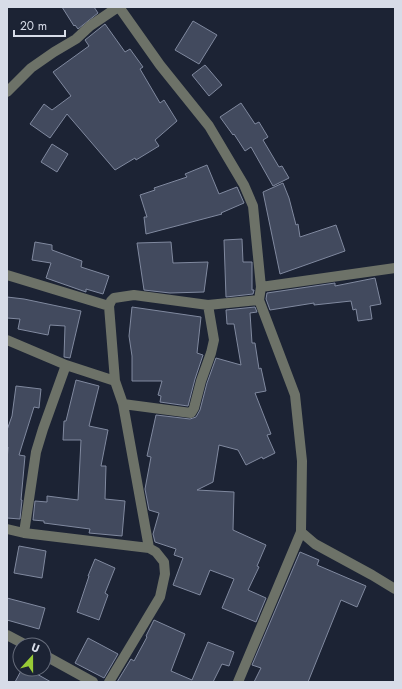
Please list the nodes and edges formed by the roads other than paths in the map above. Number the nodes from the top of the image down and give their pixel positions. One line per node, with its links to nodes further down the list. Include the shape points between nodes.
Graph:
1 (118, 7): 2 (street, via 76,39 31,68); 5 (street, via 208,126 244,185 253,206)
2 (7, 92)
3 (395, 268): 5 (street)
4 (7, 275): 8 (street)
5 (261, 287): 6 (street)
6 (259, 300): 7 (street); 14 (street, via 295,395 302,461)
7 (208, 305): 8 (street, via 134,295 114,298); 12 (street, via 214,340 191,413)
8 (109, 306): 11 (street)
9 (7, 340): 10 (street)
10 (66, 365): 11 (street); 15 (street, via 36,452)
11 (115, 381): 12 (street)
12 (123, 404): 16 (street)
13 (7, 529): 15 (street)
14 (301, 532): 17 (street, via 315,544); 21 (street)
15 (24, 533): 16 (street)
16 (149, 548): 20 (street, via 164,562 165,574 160,597)
17 (395, 589)
18 (52, 659): 19 (street)
19 (93, 682)
20 (109, 682)
21 (238, 682)

